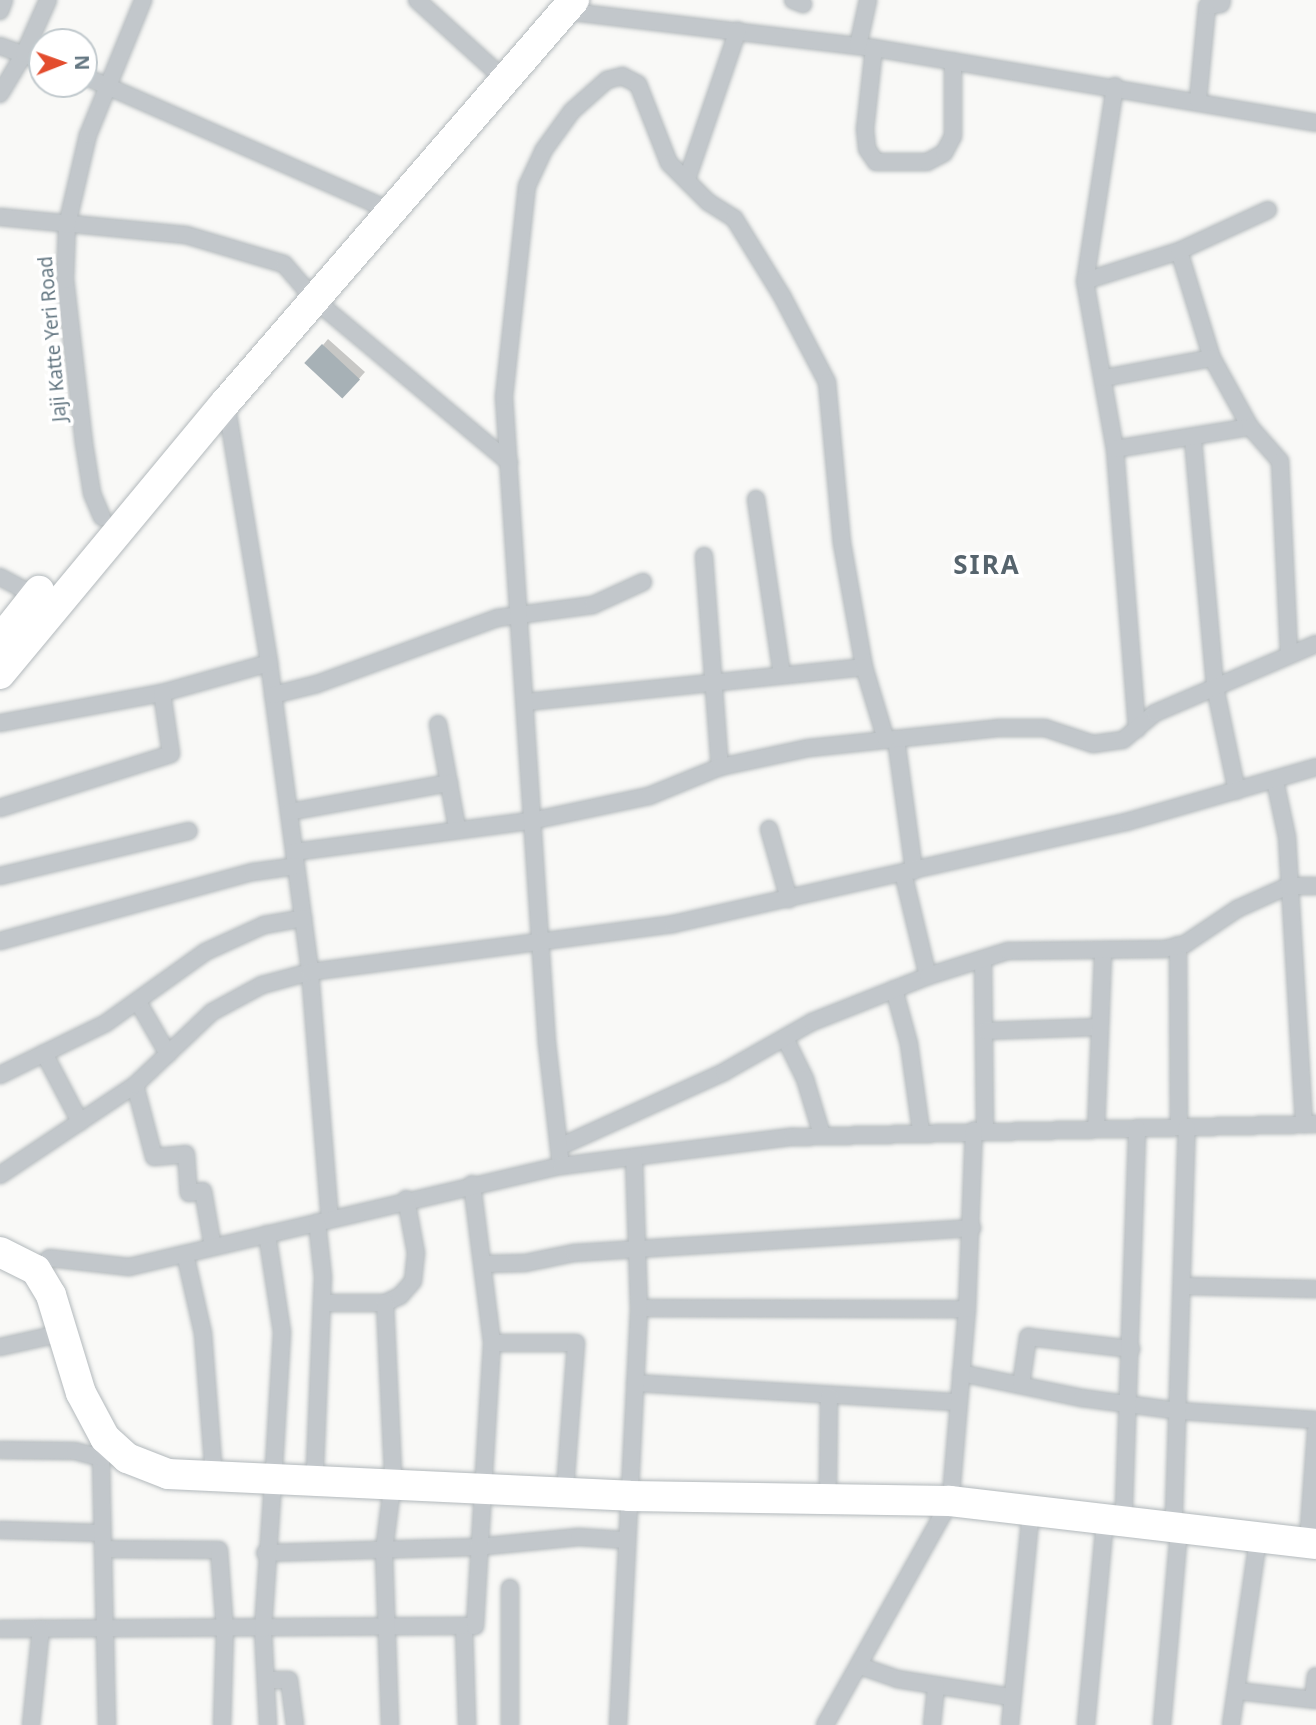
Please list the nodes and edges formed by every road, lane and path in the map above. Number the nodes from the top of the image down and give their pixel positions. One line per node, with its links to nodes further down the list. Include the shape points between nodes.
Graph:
1 (4, 0): 8 (street)
2 (48, 0): 12 (street)
3 (143, 0): 17 (street, Jaji Katte Yeri Road)
4 (417, 0): 15 (street)
5 (868, 0): 11 (street)
6 (1222, 0): 20 (street, via 1207,6)
7 (564, 4): 9 (street); 15 (highway); 29 (highway)
8 (0, 11)
9 (738, 30): 11 (street); 22 (street)
10 (0, 46): 12 (street)
11 (866, 47): 14 (street); 14 (street, via 865,129 867,149 877,162 927,162 944,153 953,136)
12 (24, 54): 13 (street); 19 (street)
13 (28, 56)
14 (953, 61): 18 (street)
15 (492, 68): 23 (highway)
16 (98, 81): 17 (street)
17 (107, 84): 23 (street); 26 (street, Jaji Katte Yeri Road, via 88,135)
18 (1115, 86): 20 (street); 28 (street)
19 (0, 94)
20 (1198, 100): 21 (street)
21 (1316, 123)
22 (687, 179): 36 (street, via 669,163 638,84 622,76 607,80 572,111 543,151 527,186 520,221 519,275 504,397); 48 (street, via 708,202 734,218 789,307 827,382 842,543)
23 (376, 204): 29 (highway)
24 (1268, 210): 27 (street)
25 (0, 217): 26 (street)
26 (66, 225): 29 (street, via 186,235 284,264); 38 (street, Jaji Katte Yeri Road, via 65,281 84,443 92,493)
27 (1178, 251): 28 (street); 30 (street)
28 (1086, 281): 31 (street)
29 (309, 293): 32 (highway); 36 (street); 38 (highway)
30 (1212, 358): 31 (street); 33 (street)
31 (1104, 378): 35 (street)
32 (226, 402): 47 (street); 49 (highway)
33 (1250, 428): 34 (street); 46 (street, via 1280,461)
34 (1192, 439): 35 (street); 52 (street)
35 (1115, 449): 58 (street)
36 (509, 462): 43 (street)
37 (756, 499): 50 (street)
38 (102, 517): 42 (highway)
39 (704, 556): 51 (street)
40 (0, 577): 42 (street)
41 (643, 582): 43 (street, via 593,605)
42 (35, 596): 44 (highway)
43 (521, 616): 54 (street, via 497,618 317,684); 55 (street)
44 (0, 640)
45 (1316, 644): 46 (street)
46 (1289, 653): 52 (street)
47 (269, 663): 53 (street); 54 (street)
48 (864, 667): 50 (street); 59 (street)
49 (0, 674)
50 (782, 675): 51 (street, via 760,681)
51 (714, 681): 55 (street); 60 (street)
52 (1215, 687): 58 (street, via 1156,713); 64 (street)
53 (162, 693): 56 (street); 65 (street, via 171,754)
54 (273, 695): 66 (street)
55 (527, 702): 67 (street)
56 (0, 723)
57 (438, 724): 63 (street)
58 (1137, 729): 59 (street, via 1123,740 1093,744 1045,728)
59 (891, 739): 60 (street, via 808,748); 72 (street)
60 (720, 767): 67 (street, via 649,796)
61 (1316, 767): 62 (street)
62 (1275, 781): 64 (street); 74 (street, via 1287,837)
63 (449, 783): 66 (street); 68 (street)
64 (1237, 791): 72 (street)
65 (0, 808)
66 (289, 812): 71 (street)
67 (531, 821): 68 (street); 78 (street)
68 (457, 828): 71 (street)
69 (769, 829): 76 (street)
70 (189, 831): 73 (street)
71 (295, 859): 77 (street); 79 (street)
72 (909, 872): 76 (street); 84 (street)
73 (0, 876)
74 (1288, 886): 75 (street); 80 (street, via 1237,909); 95 (street)
75 (1316, 886)
76 (789, 899): 78 (street, via 673,924)
77 (303, 918): 83 (street); 86 (street, via 264,925 205,952)
78 (541, 940): 83 (street); 102 (street)
79 (0, 942)
80 (1178, 945): 81 (street); 96 (street)
81 (1103, 952): 82 (street, via 1008,951); 87 (street)
82 (983, 961): 84 (street); 88 (street)
83 (310, 972): 91 (street, via 262,985 212,1012); 108 (street)
84 (928, 976): 85 (street)
85 (894, 989): 89 (street, via 812,1022); 100 (street, via 909,1044)
86 (138, 1003): 90 (street); 91 (street)
87 (1099, 1027): 88 (street); 98 (street)
88 (985, 1031): 99 (street)
89 (785, 1038): 101 (street, via 805,1079); 102 (street, via 724,1072)
90 (44, 1053): 92 (street); 94 (street)
91 (168, 1054): 93 (street)
92 (0, 1075)
93 (135, 1084): 94 (street); 112 (street, via 154,1157 186,1154 189,1193 203,1191)
94 (80, 1122): 105 (street)
95 (1310, 1124): 96 (street)
96 (1183, 1127): 97 (street); 118 (street)
97 (1137, 1128): 98 (street); 127 (street)
98 (1096, 1129): 99 (street)
99 (979, 1130): 100 (street); 109 (street)
100 (921, 1131): 101 (street)
101 (822, 1135): 103 (street)
102 (559, 1147): 104 (street)
103 (634, 1157): 104 (street); 113 (street)
104 (561, 1166): 106 (street)
105 (0, 1175)
106 (472, 1184): 107 (street); 117 (street)
107 (406, 1199): 108 (street); 121 (street, via 416,1253 413,1281)
108 (323, 1221): 110 (street); 120 (street)
109 (972, 1228): 113 (street); 123 (street)
110 (267, 1234): 112 (street); 141 (street, via 282,1332)
111 (0, 1236): 116 (highway)
112 (213, 1247): 115 (street)
113 (639, 1249): 117 (street); 122 (street)
114 (0, 1252): 124 (highway, via 36,1270)
115 (185, 1254): 116 (street, via 128,1267); 139 (street, via 203,1333)
116 (49, 1258): 139 (highway, via 66,1288 96,1387 119,1427 136,1443 172,1458)
117 (484, 1264): 125 (street)
118 (1183, 1286): 119 (street); 134 (street)
119 (1316, 1289)
120 (322, 1303): 121 (street); 140 (street)
121 (385, 1303): 143 (street)
122 (639, 1308): 123 (street); 129 (street)
123 (967, 1309): 128 (street)
124 (63, 1333): 126 (street); 138 (highway, via 81,1393)
125 (492, 1343): 142 (street, via 576,1343); 144 (street)
126 (0, 1347)
127 (1131, 1349): 130 (street, via 1028,1337); 133 (street)
128 (961, 1373): 130 (street); 132 (street)
129 (635, 1383): 131 (street); 146 (street)
130 (1021, 1385): 133 (street)
131 (829, 1396): 132 (street); 145 (street)
132 (958, 1402): 147 (street)
133 (1128, 1403): 134 (street); 149 (street)
134 (1180, 1411): 135 (street); 150 (street)
135 (1316, 1420)
136 (1316, 1430): 152 (street)
137 (0, 1450): 138 (street)
138 (107, 1452): 141 (highway, via 168,1474); 155 (street)
139 (213, 1462): 141 (highway)
140 (315, 1467): 141 (highway); 143 (highway)
141 (274, 1473): 143 (highway); 158 (street)
142 (566, 1476): 144 (highway); 146 (highway)
143 (392, 1479): 144 (highway); 157 (street)
144 (483, 1481): 146 (highway); 156 (street)
145 (828, 1481): 146 (highway); 147 (highway)
146 (630, 1488): 147 (highway); 154 (street)
147 (951, 1492): 148 (highway); 149 (highway); 167 (street)
148 (1031, 1512): 149 (highway); 172 (street)
149 (1114, 1514): 150 (highway); 186 (street)
150 (1177, 1520): 152 (highway); 153 (highway); 187 (street)
151 (0, 1530): 155 (street)
152 (1314, 1533): 153 (highway)
153 (1258, 1539): 171 (street)
154 (625, 1540): 156 (street, via 579,1536); 182 (street)
155 (102, 1541): 165 (street); 166 (street, via 219,1550)
156 (477, 1547): 157 (street); 160 (street, via 475,1626)
157 (384, 1550): 158 (street); 164 (street)
158 (265, 1553): 163 (street)
159 (510, 1588): 181 (street)
160 (464, 1627): 164 (street); 180 (street)
161 (0, 1629): 162 (street)
162 (41, 1629): 165 (street); 174 (street)
163 (263, 1629): 164 (street); 166 (street); 169 (street)
164 (385, 1629): 179 (street)
165 (104, 1630): 166 (street); 175 (street)
166 (225, 1630): 176 (street)
167 (860, 1666): 170 (street); 183 (street)
168 (1316, 1676): 173 (street)
169 (266, 1681): 177 (street); 178 (street, via 289,1680)
170 (936, 1687): 172 (street); 184 (street)
171 (1238, 1691): 173 (street); 188 (street)
172 (1011, 1697): 185 (street)
173 (1315, 1700)
174 (30, 1725)
175 (107, 1725)
176 (222, 1725)
177 (268, 1725)
178 (295, 1725)
179 (390, 1725)
180 (467, 1725)
181 (510, 1725)
182 (618, 1725)
183 (825, 1725)
184 (932, 1725)
185 (1010, 1725)
186 (1086, 1725)
187 (1162, 1725)
188 (1231, 1725)

